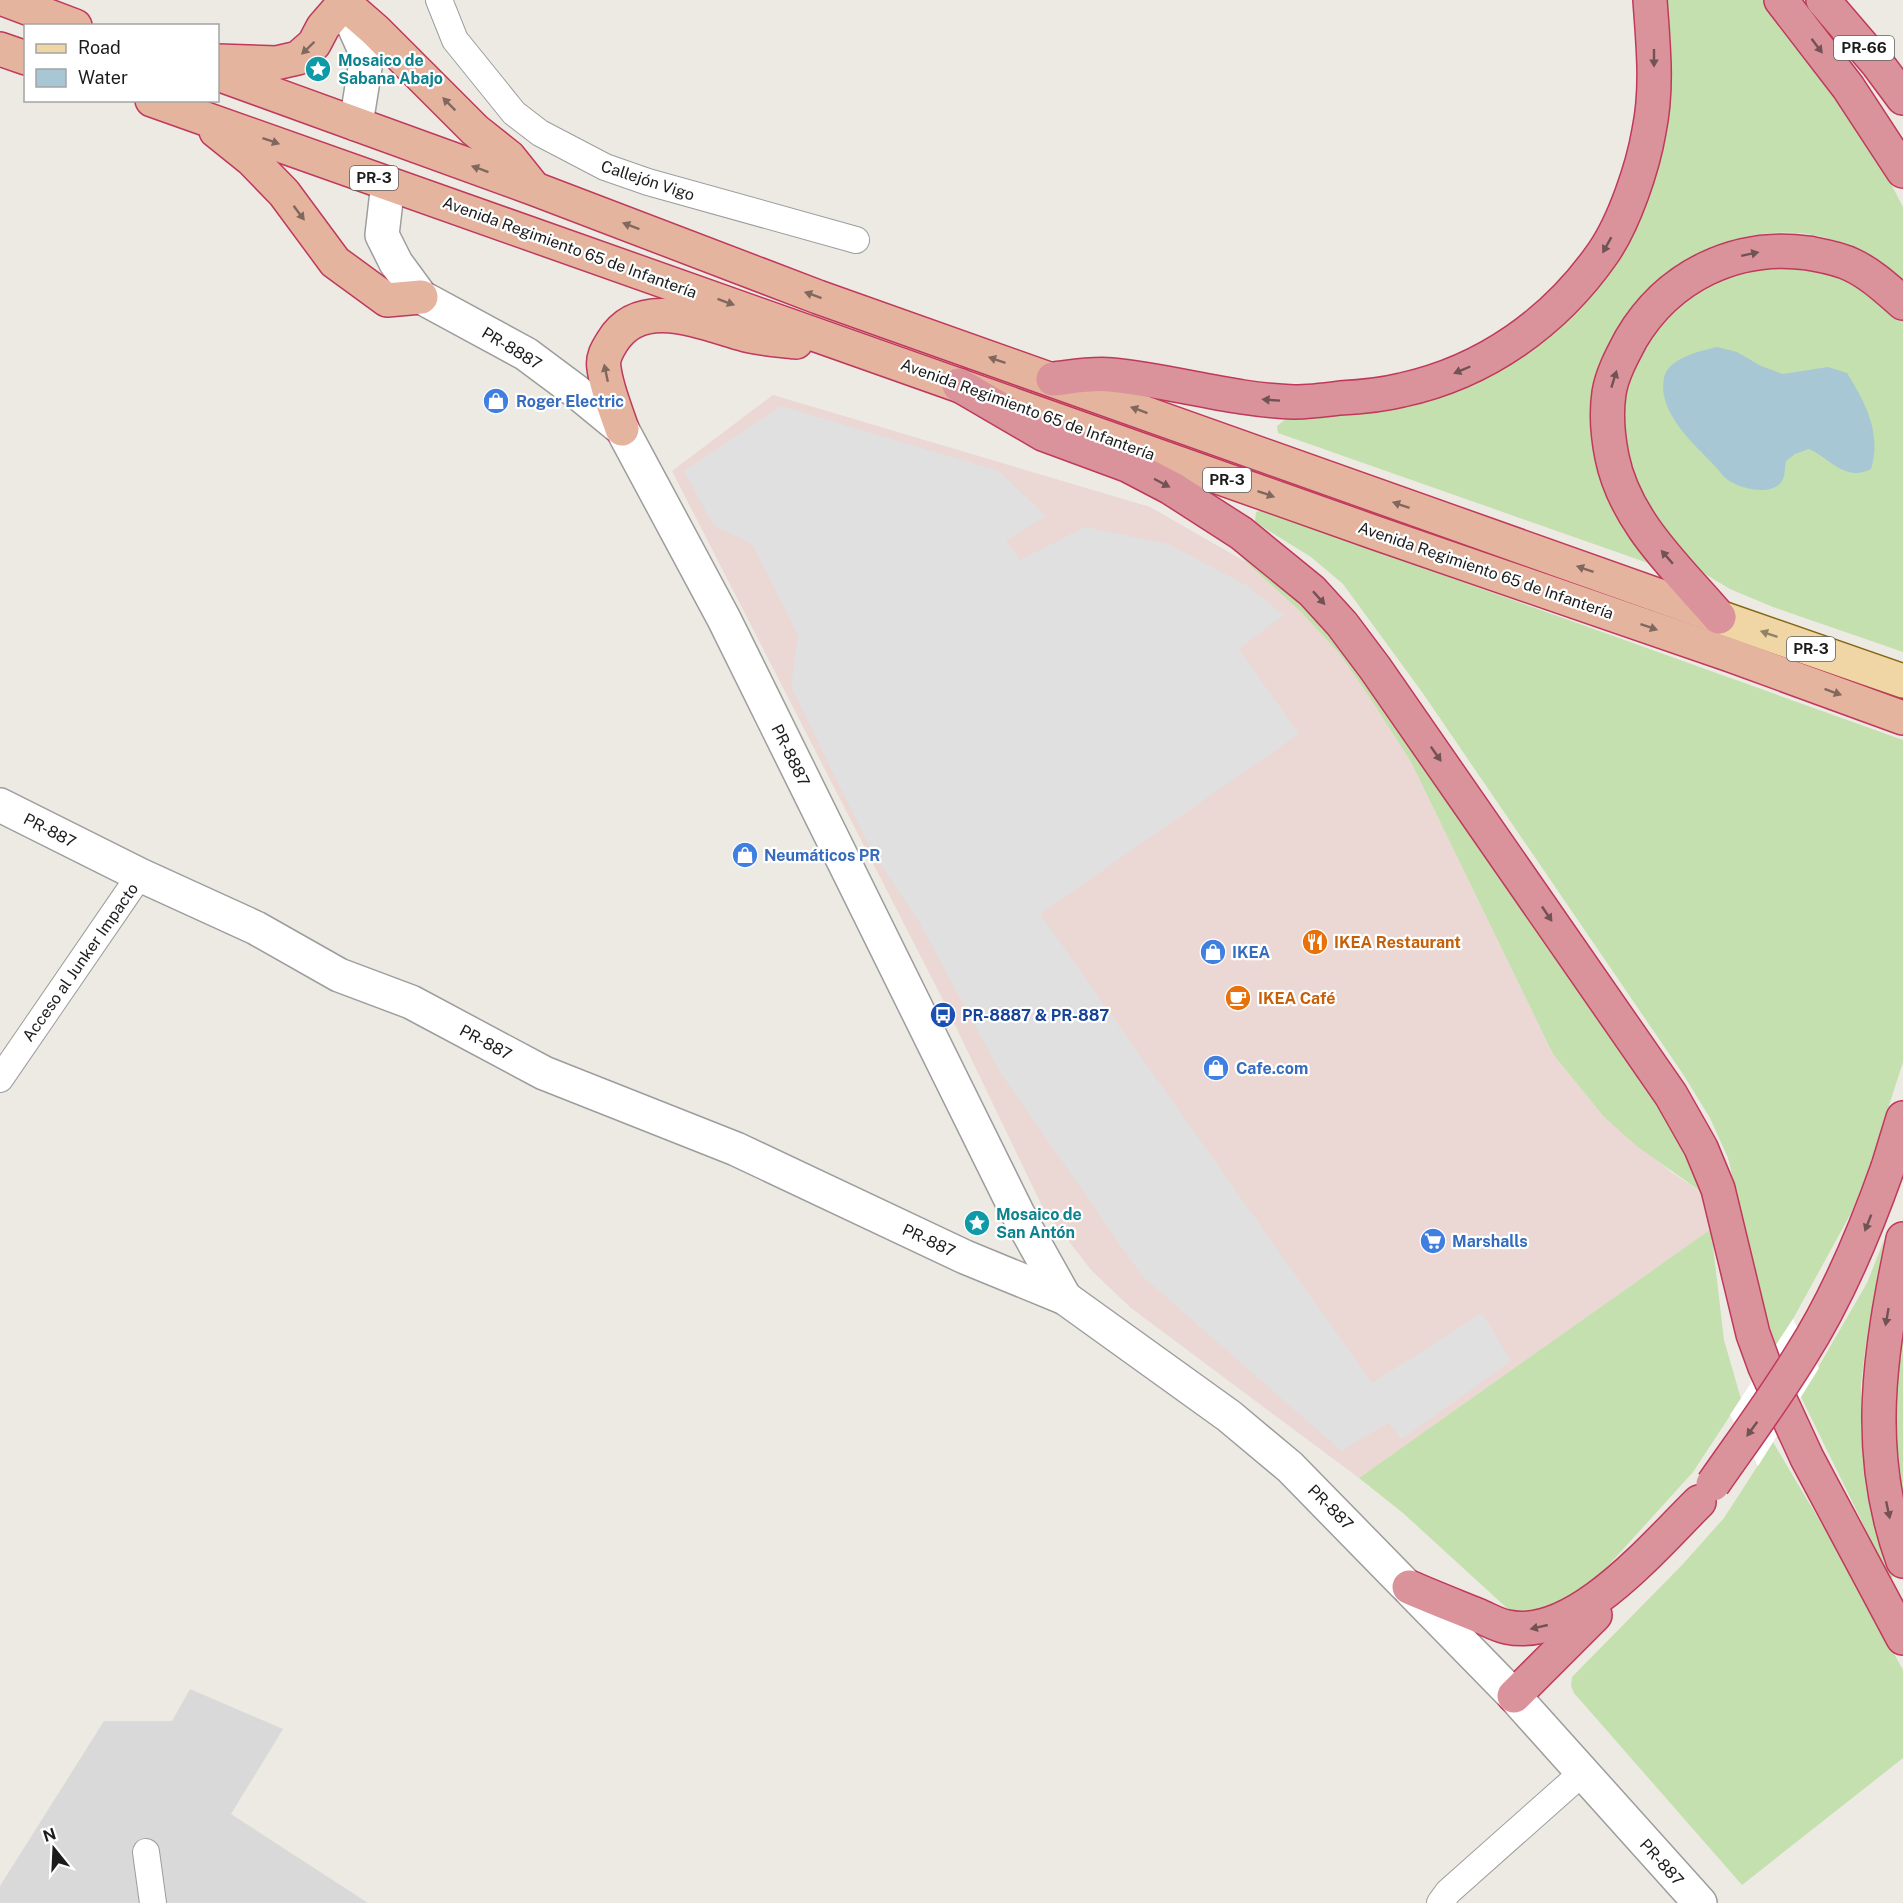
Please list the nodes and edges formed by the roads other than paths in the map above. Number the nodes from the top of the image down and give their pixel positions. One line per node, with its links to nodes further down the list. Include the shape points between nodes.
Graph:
1 (6, 0): 7 (highway)
2 (439, 0): 19 (street, Callejón Vigo, via 455,40 514,113 540,133 605,167 648,182)
3 (1650, 0): 23 (highway, one-way to 23, via 1654,87 1649,131 1622,218 1604,251 1577,286 1521,339 1444,378 1358,397 1297,402 1250,399 1109,374)
4 (1781, 0): 16 (highway, one-way to 16, via 1848,87)
5 (1823, 0): 12 (highway, PR-66)
6 (346, 1): 10 (highway, one-way to 10, via 314,44 298,58 276,63); 15 (street, via 367,55); 18 (highway, one-way to 6, via 509,157 476,130)
7 (70, 24)
8 (0, 50): 9 (highway)
9 (24, 57)
10 (219, 62)
11 (219, 74): 15 (highway, Avenida Regimiento 65 de Infantería / PR-3)
12 (1903, 98)
13 (158, 102): 14 (highway, Avenida Regimiento 65 de Infantería / PR-3)
14 (196, 115): 17 (highway, Avenida Regimiento 65 de Infantería / PR-3, one-way to 17); 20 (highway, one-way to 20, via 252,160 284,193 335,262 387,300)
15 (356, 124): 18 (highway, Avenida Regimiento 65 de Infantería / PR-3, one-way to 15)
16 (1903, 171)
17 (388, 183): 20 (street, via 382,235 396,263); 22 (highway, Avenida Regimiento 65 de Infantería / PR-3, one-way to 22)
18 (535, 189): 23 (highway, Avenida Regimiento 65 de Infantería / PR-3, one-way to 18, via 818,297)
19 (856, 240)
20 (421, 297): 25 (street, PR-8887 / PR-8887, via 526,354)
21 (1903, 303): 26 (highway, one-way to 21, via 1641,525 1623,494 1612,458 1609,393 1620,358 1638,327 1664,296 1691,276 1724,260 1760,252 1790,251 1852,265)
22 (865, 352): 24 (highway, Avenida Regimiento 65 de Infantería / PR-3); 25 (highway, one-way to 22, via 603,367 617,334 636,320 663,314 749,336)
23 (1053, 379): 26 (highway, Avenida Regimiento 65 de Infantería / PR-3, one-way to 23)
24 (959, 385): 28 (highway, Avenida Regimiento 65 de Infantería / PR-3, one-way to 28); 38 (highway, one-way to 38, via 1043,434 1127,465 1170,488 1241,533 1312,591 1342,624 1671,1095 1701,1148 1718,1189 1753,1334 1765,1367 1807,1458)
25 (622, 429): 34 (street, PR-8887 / PR-8887, via 724,619 1017,1214)
26 (1719, 617): 27 (main road, Avenida Regimiento 65 de Infantería / PR-3, one-way to 26)
27 (1903, 681)
28 (1903, 718)
29 (0, 805): 30 (street, PR-887)
30 (140, 875): 31 (street, Acceso al Junker Impacto); 34 (street, PR-887, via 256,928 339,975 411,1002 544,1073 736,1149 965,1257)
31 (0, 1079)
32 (1903, 1118): 35 (highway, one-way to 35, bridge, via 1867,1227 1803,1353)
33 (1903, 1239): 36 (highway, one-way to 36, via 1882,1346 1878,1416 1885,1493)
34 (1065, 1298): 37 (street, PR-887, via 1229,1416 1282,1460)
35 (1706, 1493): 37 (highway, one-way to 37, via 1613,1585 1555,1624 1530,1630 1506,1627); 39 (highway, via 1634,1579)
36 (1903, 1561)
37 (1410, 1587): 39 (street, PR-887)
38 (1903, 1638)
39 (1514, 1696): 40 (street, PR-887)
40 (1582, 1773): 42 (street); 44 (street, PR-887)
41 (146, 1852): 43 (street)
42 (1449, 1899)
43 (153, 1903)
44 (1700, 1903)

